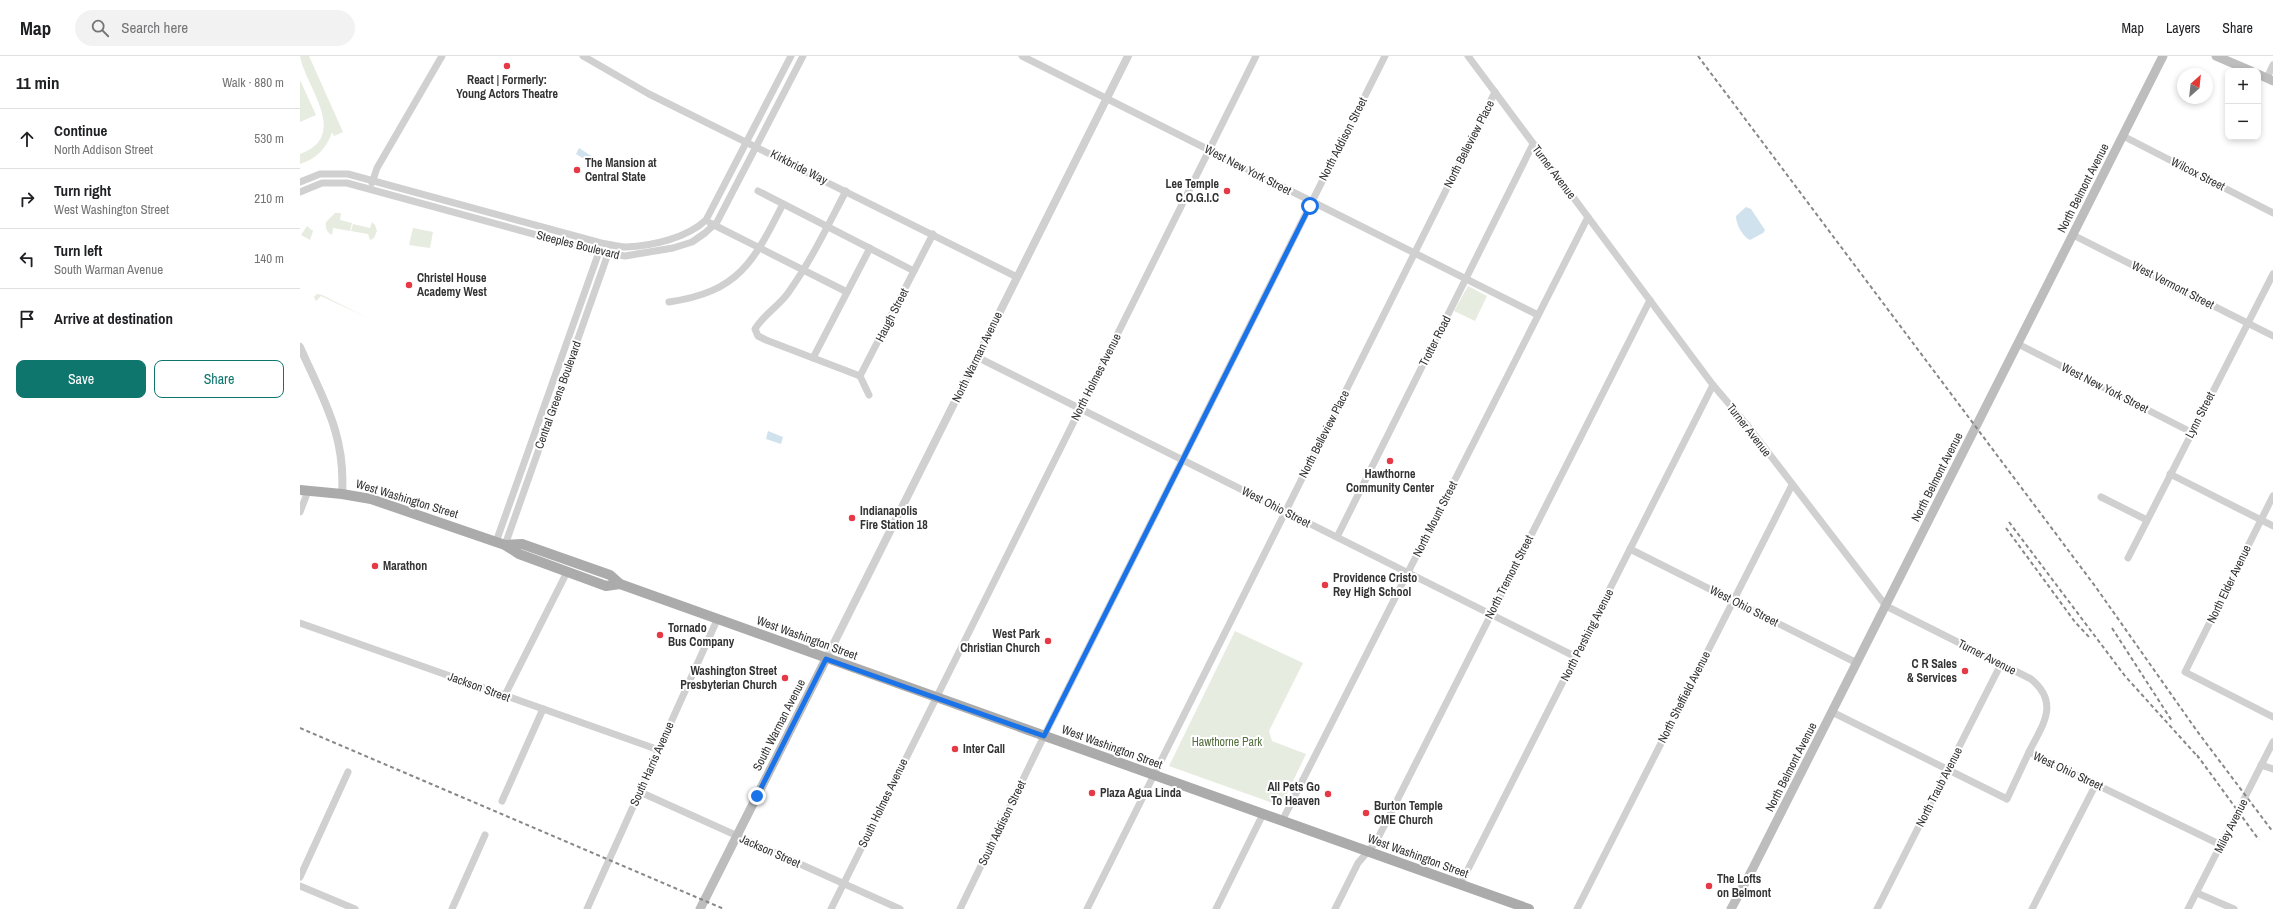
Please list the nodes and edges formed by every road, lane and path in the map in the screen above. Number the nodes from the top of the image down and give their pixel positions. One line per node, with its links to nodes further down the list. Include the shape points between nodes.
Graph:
1 (442, 56): 22 (street)
2 (583, 56): 18 (street, Kirkbride Way, via 648,94)
3 (790, 56): 18 (street, Steeples Boulevard)
4 (804, 56): 20 (street, Steeples Boulevard)
5 (1022, 56): 16 (street, West New York Street)
6 (1128, 56): 16 (street, North Warman Avenue)
7 (1256, 56): 21 (street, North Holmes Avenue)
8 (1385, 56): 28 (street, North Addison Street)
9 (1468, 56): 15 (street, Turner Avenue)
10 (2163, 56): 17 (main road, North Belmont Avenue)
11 (2216, 56): 13 (main road)
12 (2273, 65): 14 (street)
13 (2244, 68)
14 (2266, 77)
15 (1495, 92): 19 (street, Turner Avenue); 42 (street, North Belleview Place)
16 (1106, 99): 21 (street, West New York Street); 47 (street, North Warman Avenue)
17 (2122, 136): 30 (street, Wilcox Street); 36 (main road, North Belmont Avenue)
18 (747, 141): 20 (street, Kirkbride Way); 32 (street, Steeples Boulevard)
19 (1533, 144): 31 (street, Turner Avenue); 48 (street, Trotter Road)
20 (756, 146): 26 (street, Kirkbride Way); 33 (street, Steeples Boulevard)
21 (1209, 151): 28 (street, West New York Street); 62 (street, North Holmes Avenue)
22 (372, 180): 23 (street, Steeples Boulevard, via 332,173 320,174); 24 (street); 37 (street, Steeples Boulevard)
23 (300, 182)
24 (370, 189): 27 (street, Steeples Boulevard, via 332,182 322,183); 41 (street, Steeples Boulevard)
25 (758, 191): 29 (street)
26 (846, 191): 34 (street); 35 (street, Kirkbride Way)
27 (300, 192)
28 (1312, 202): 42 (street, West New York Street); 64 (street, North Addison Street)
29 (784, 204): 34 (street); 40 (street)
30 (2273, 212)
31 (1588, 217): 50 (street, Turner Avenue); 52 (street, North Mount Street)
32 (706, 220): 33 (street); 38 (street, Steeples Boulevard, via 688,233 670,239 625,247)
33 (714, 226): 40 (street); 43 (street, Steeples Boulevard, via 692,242 672,248 625,256)
34 (827, 226): 39 (street); 44 (street)
35 (933, 234): 45 (street, Haugh Street); 47 (street, Kirkbride Way)
36 (2073, 234): 53 (street, West Vermont Street); 55 (main road, North Belmont Avenue)
37 (601, 243): 38 (street, Steeples Boulevard); 41 (street, Central Greens Boulevard)
38 (610, 244): 43 (street, Central Greens Boulevard)
39 (870, 248): 45 (street); 49 (street)
40 (760, 249): 44 (street); 51 (street, via 751,262 728,282 706,293)
41 (599, 252): 43 (street, Steeples Boulevard); 77 (street, Central Greens Boulevard)
42 (1414, 253): 48 (street, West New York Street); 71 (street, North Belleview Place)
43 (608, 254): 77 (street, Central Greens Boulevard)
44 (804, 271): 49 (street); 58 (street, via 787,295 761,319 755,329 758,336)
45 (914, 271): 59 (street, Haugh Street)
46 (2273, 274): 53 (street, Lynn Street)
47 (1017, 277): 57 (street, North Warman Avenue)
48 (1466, 279): 52 (street, West New York Street); 76 (street, Trotter Road)
49 (847, 292): 58 (street)
50 (1650, 300): 60 (street, Turner Avenue); 85 (street, North Tremont Street)
51 (669, 302)
52 (1538, 315): 81 (street, North Mount Street)
53 (2247, 323): 54 (street, West Vermont Street); 63 (street, Lynn Street)
54 (2273, 336)
55 (2018, 344): 63 (street, West New York Street); 84 (main road, North Belmont Avenue)
56 (300, 347): 68 (street, via 337,433 343,462)
57 (977, 357): 62 (street, West Ohio Street); 89 (street, North Warman Avenue)
58 (813, 358): 59 (street)
59 (860, 376): 61 (street)
60 (1713, 385): 66 (street, Turner Avenue); 78 (street, North Pershing Avenue)
61 (869, 395)
62 (1080, 408): 64 (street, West Ohio Street); 93 (street, North Holmes Avenue)
63 (2191, 432): 65 (street, Lynn Street)
64 (1182, 460): 71 (street, West Ohio Street); 97 (street, North Addison Street)
65 (2170, 474): 73 (street, Lynn Street); 74 (street)
66 (1792, 485): 83 (street, North Sheffield Avenue); 84 (street, Turner Avenue)
67 (304, 490): 68 (main road, West Washington Street); 72 (street)
68 (342, 494): 77 (main road, West Washington Street, via 370,499)
69 (2273, 496): 74 (street, North Elder Avenue)
70 (2101, 497): 73 (street)
71 (1285, 511): 76 (street, West Ohio Street); 105 (street, North Belleview Place)
72 (300, 512)
73 (2147, 520): 79 (street, Lynn Street)
74 (2261, 520): 75 (street); 96 (street, North Elder Avenue, via 2185,672)
75 (2273, 526)
76 (1337, 537): 81 (street, West Ohio Street)
77 (501, 543): 80 (main road, West Washington Street, via 519,554); 82 (main road, West Washington Street, via 522,544 610,575)
78 (1630, 549): 83 (street, West Ohio Street); 88 (street, North Pershing Avenue)
79 (2128, 558)
80 (567, 572): 82 (main road, West Washington Street, via 606,586); 92 (street)
81 (1408, 573): 85 (street, West Ohio Street); 110 (street, North Mount Street)
82 (620, 584): 86 (main road, West Washington Street)
83 (1733, 600): 90 (street, West Ohio Street); 131 (street, North Sheffield Avenue)
84 (1886, 606): 90 (main road, North Belmont Avenue); 91 (street, Turner Avenue)
85 (1490, 614): 88 (street, West Ohio Street); 114 (street, North Tremont Street, via 1376,842)
86 (717, 620): 89 (main road, West Washington Street); 99 (street, South Harris Avenue)
87 (300, 623): 92 (street, Jackson Street)
88 (1576, 657): 117 (street, North Pershing Avenue)
89 (826, 659): 93 (main road, West Washington Street); 112 (main road, South Warman Avenue)
90 (1857, 663): 95 (main road, North Belmont Avenue)
91 (2001, 664): 100 (street, Turner Avenue, via 2031,679 2046,699 2046,720); 103 (street, North Traub Avenue)
92 (505, 696): 94 (street, Jackson Street)
93 (935, 697): 97 (main road, West Washington Street); 116 (street, South Holmes Avenue)
94 (543, 709): 99 (street, Jackson Street); 108 (street)
95 (1832, 712): 103 (street, West Ohio Street); 132 (main road, North Belmont Avenue)
96 (2273, 717)
97 (1044, 736): 105 (main road, West Washington Street); 126 (street, South Addison Street)
98 (2273, 742): 101 (street, Miley Avenue)
99 (659, 750): 107 (street, South Harris Avenue)
100 (2029, 752): 103 (street, West Ohio Street, via 2007,799); 106 (street, West Ohio Street)
101 (2261, 765): 102 (street); 113 (street, Miley Avenue)
102 (2273, 769)
103 (1948, 770): 133 (street, North Traub Avenue)
104 (348, 772): 115 (street)
105 (1153, 775): 109 (main road, West Washington Street); 127 (street, North Belleview Place)
106 (2096, 784): 113 (street, West Ohio Street); 134 (street)
107 (640, 792): 112 (street, Jackson Street); 122 (street, South Harris Avenue)
108 (502, 801)
109 (1263, 814): 110 (main road, West Washington Street); 128 (street)
110 (1282, 821): 114 (main road, West Washington Street)
111 (485, 835): 121 (street)
112 (737, 836): 116 (street, Jackson Street); 123 (main road, South Warman Avenue)
113 (2221, 845): 119 (street, Miley Avenue)
114 (1367, 852): 117 (main road, West Washington Street); 129 (street, North Tremont Street, via 1358,863)
115 (300, 876)
116 (843, 884): 124 (street, South Holmes Avenue); 125 (street, Jackson Street)
117 (1460, 885): 130 (main road, West Washington Street)
118 (300, 886): 120 (street)
119 (2197, 893): 135 (street, Miley Avenue); 136 (street)
120 (355, 909)
121 (452, 909)
122 (587, 909)
123 (700, 909)
124 (831, 909)
125 (900, 909)
126 (960, 909)
127 (1087, 909)
128 (1216, 909)
129 (1335, 909)
130 (1529, 909)
131 (1577, 909)
132 (1731, 909)
133 (1878, 909)
134 (2032, 909)
135 (2188, 909)
136 (2234, 909)

